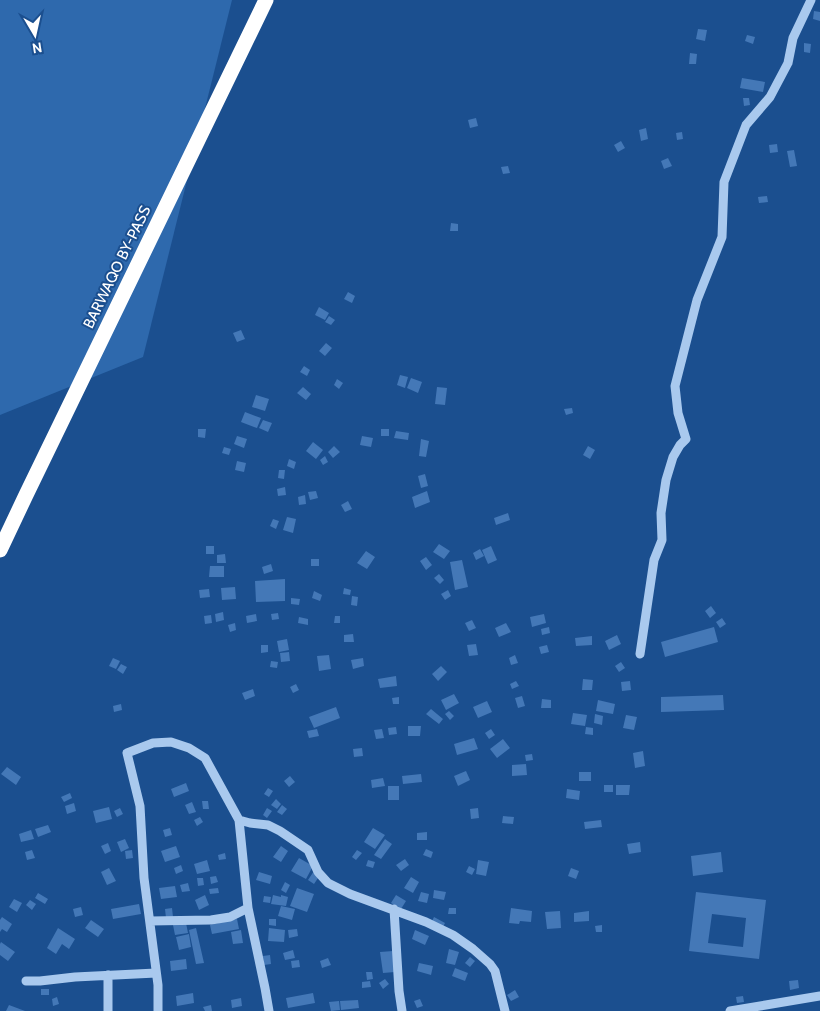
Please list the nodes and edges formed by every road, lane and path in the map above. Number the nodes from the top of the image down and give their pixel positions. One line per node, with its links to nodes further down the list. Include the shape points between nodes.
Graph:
1 (266, 0): 3 (highway, BARWAQO BY-PASS)
2 (811, 0): 4 (street, via 793,38 788,63 770,97 746,125 724,182 722,237 697,300 675,386 678,413 686,439 673,457 666,480 661,513 662,540 654,560)
3 (0, 550)
4 (640, 654)
5 (239, 820): 6 (street); 7 (street, via 268,825 280,831 308,850 318,872 328,883); 8 (street, via 204,758 189,748 172,742 153,743 127,753 140,806)
6 (248, 908): 8 (street, via 230,917 211,920); 15 (street)
7 (394, 910): 16 (street); 17 (street, via 454,935 490,964 495,971)
8 (150, 921): 9 (street)
9 (156, 973): 10 (street); 14 (street)
10 (108, 975): 11 (street); 13 (street)
11 (26, 981)
12 (820, 997): 18 (street)
13 (108, 1011)
14 (158, 1011)
15 (269, 1011)
16 (402, 1011)
17 (505, 1011)
18 (730, 1011)

